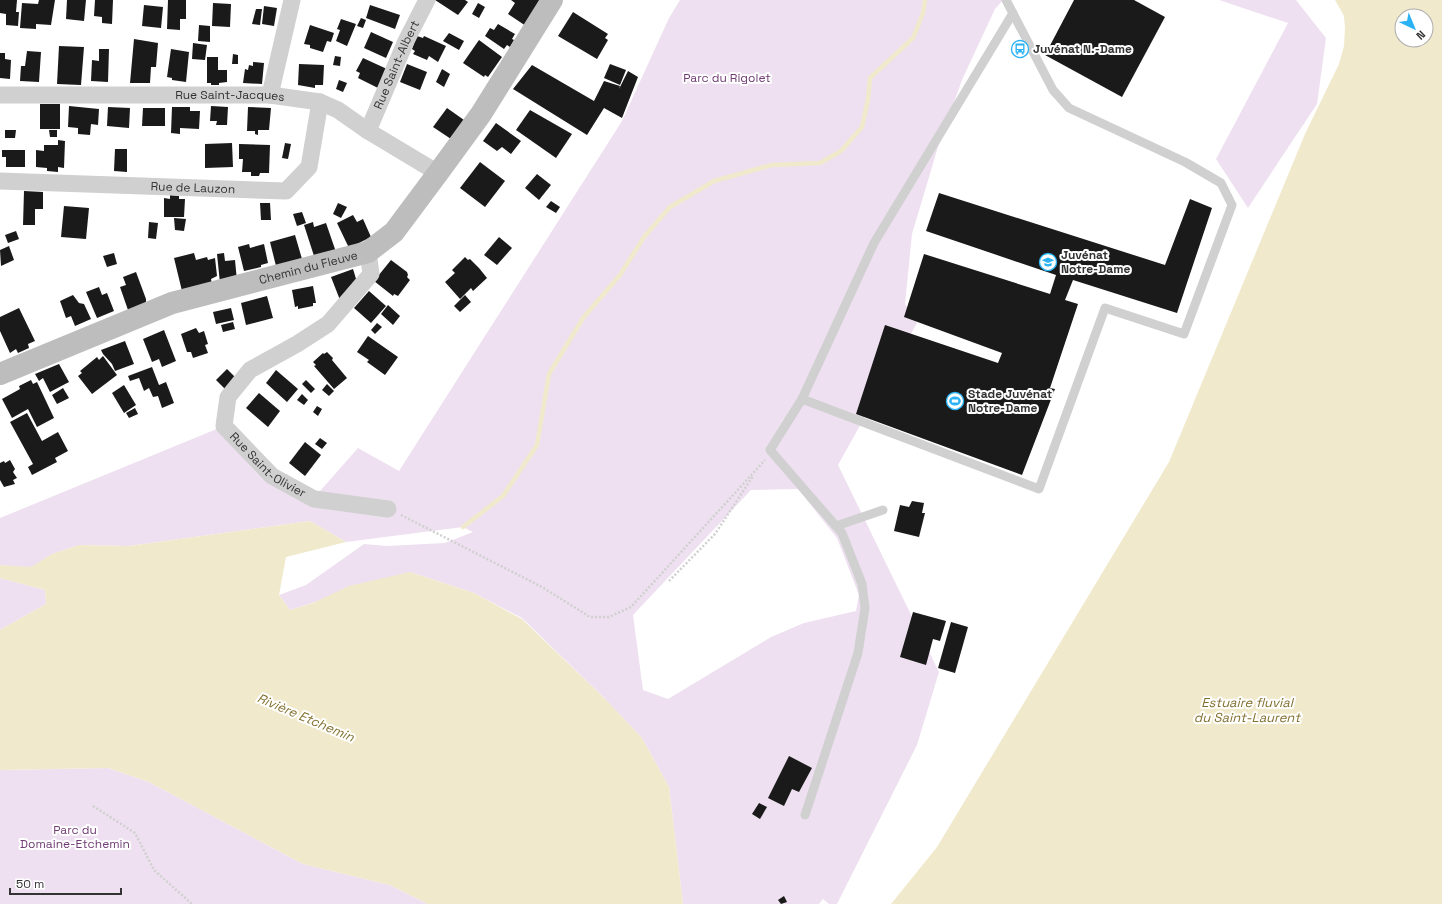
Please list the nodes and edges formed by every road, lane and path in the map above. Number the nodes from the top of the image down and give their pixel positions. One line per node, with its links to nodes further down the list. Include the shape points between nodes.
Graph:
1 (287, 0): 7 (street)
2 (427, 0): 9 (street, Rue Saint-Albert, via 406,41)
3 (552, 0): 10 (street, Chemin du Fleuve, via 481,114)
4 (1006, 0): 5 (lane)
5 (1013, 13): 14 (lane, via 874,243); 14 (lane, via 1053,90 1069,108 1185,162 1221,183 1232,205 1184,334 1105,308 1039,489)
6 (0, 95): 7 (street, Rue Saint-Jacques)
7 (270, 95): 8 (street, Rue Saint-Jacques)
8 (320, 102): 9 (street, Rue Saint-Jacques, via 338,110); 11 (street, Rue de Lauzon, via 309,167 286,191)
9 (368, 131): 10 (street, Rue Saint-Jacques)
10 (438, 173): 12 (street, Chemin du Fleuve, via 394,232)
11 (0, 181)
12 (368, 252): 13 (street, Chemin du Fleuve, via 172,303); 17 (street, Rue Saint-Olivier, via 371,274 350,300 328,324 250,370 228,397 224,426 272,476 314,499)
13 (0, 374)
14 (802, 399): 15 (lane)
15 (771, 451): 16 (path); 20 (lane)
16 (759, 468): 19 (path, via 631,606 609,617 590,617 542,587); 21 (path, via 715,534)
17 (388, 508)
18 (883, 510): 20 (lane)
19 (406, 518)
20 (836, 526): 23 (lane, via 842,533 862,584 865,608 858,653)
21 (669, 581)
22 (93, 806): 24 (path, via 135,833 154,870)
23 (805, 815)
24 (192, 904)

